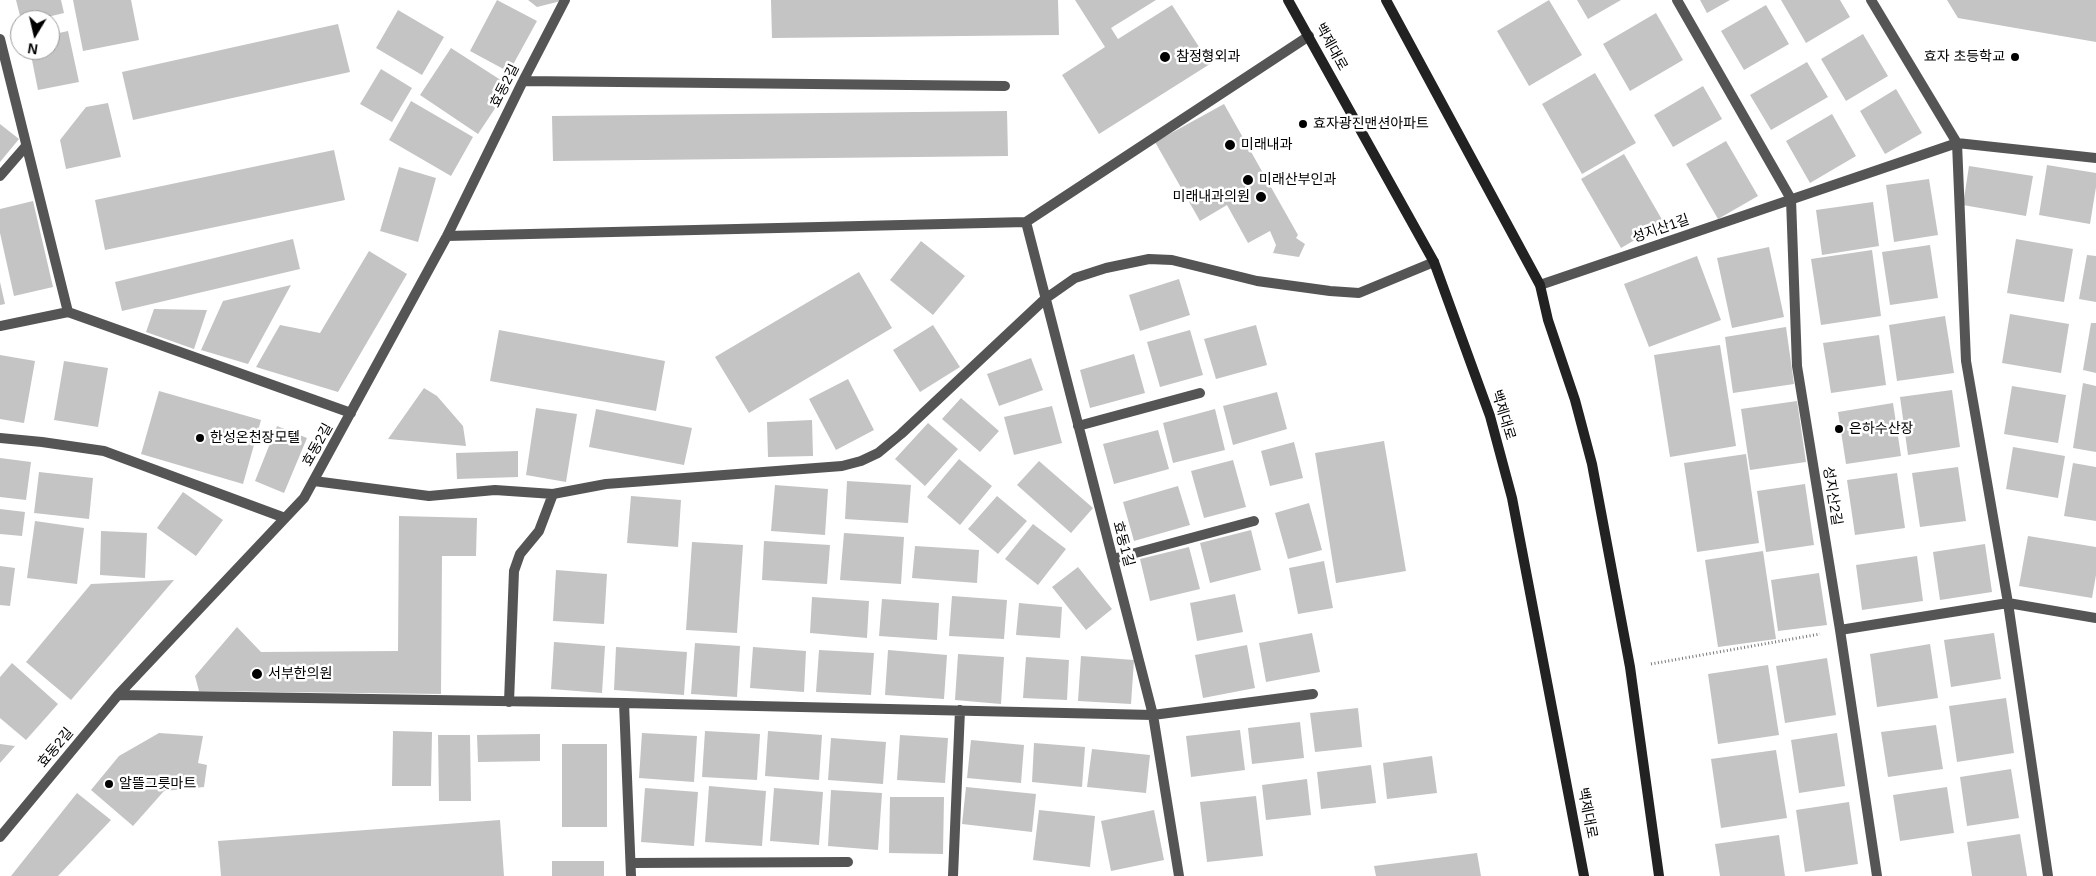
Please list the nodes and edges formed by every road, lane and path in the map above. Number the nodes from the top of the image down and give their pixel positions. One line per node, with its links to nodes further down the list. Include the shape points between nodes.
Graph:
1 (565, 0): 9 (street, 효동2길)
2 (1288, 0): 6 (street, 백제대로)
3 (1386, 0): 19 (street)
4 (1677, 0): 15 (street)
5 (1871, 0): 11 (street)
6 (1309, 36): 16 (street); 18 (street, 백제대로)
7 (0, 39): 8 (street)
8 (2, 60): 12 (street)
9 (523, 80): 10 (street); 17 (street, 효동2길)
10 (1005, 86)
11 (1957, 142): 13 (street, 성지산1길); 15 (street, 성지산1길); 32 (street, via 1966,361)
12 (26, 146): 14 (street); 21 (street)
13 (2096, 158)
14 (0, 176)
15 (1791, 199): 19 (street, 성지산1길); 34 (street, 성지산2길, via 1797,366)
16 (1026, 222): 17 (street); 20 (street, 효동1길)
17 (447, 236): 24 (street, 효동2길)
18 (1434, 262): 20 (street, via 1359,293 1257,281 1172,260 1149,259 1075,278); 48 (street, 백제대로, via 1490,416 1512,498)
19 (1540, 285): 35 (street, via 1592,464)
20 (1045, 299): 25 (street, 효동1길); 28 (street, via 901,434 878,453 861,461 842,466 606,484)
21 (68, 312): 22 (street); 24 (street)
22 (0, 326)
23 (1200, 394): 25 (street)
24 (351, 413): 27 (street, 효동2길)
25 (1078, 426): 31 (street, 효동1길)
26 (0, 438): 29 (street, via 104,451)
27 (314, 481): 28 (street, via 429,496 495,490); 29 (street, 효동2길, via 304,498)
28 (553, 494): 38 (street, via 539,532 520,554 514,571)
29 (285, 518): 37 (street, 효동2길)
30 (1254, 521): 31 (street)
31 (1113, 559): 41 (street, 효동1길)
32 (2008, 603): 33 (street); 34 (street); 51 (street)
33 (2096, 618)
34 (1840, 630): 35 (path); 50 (street, 성지산2길)
35 (1630, 667): 49 (street)
36 (1313, 694): 41 (street)
37 (118, 695): 38 (street); 42 (street, 효동2길)
38 (509, 702): 39 (street)
39 (624, 703): 40 (street); 44 (street)
40 (960, 710): 41 (street); 46 (street)
41 (1153, 715): 47 (street, 효동1길)
42 (0, 837)
43 (848, 862): 44 (street)
44 (631, 863): 45 (street)
45 (631, 876)
46 (953, 876)
47 (1178, 876)
48 (1584, 876)
49 (1660, 876)
50 (1877, 876)
51 (2048, 876)

